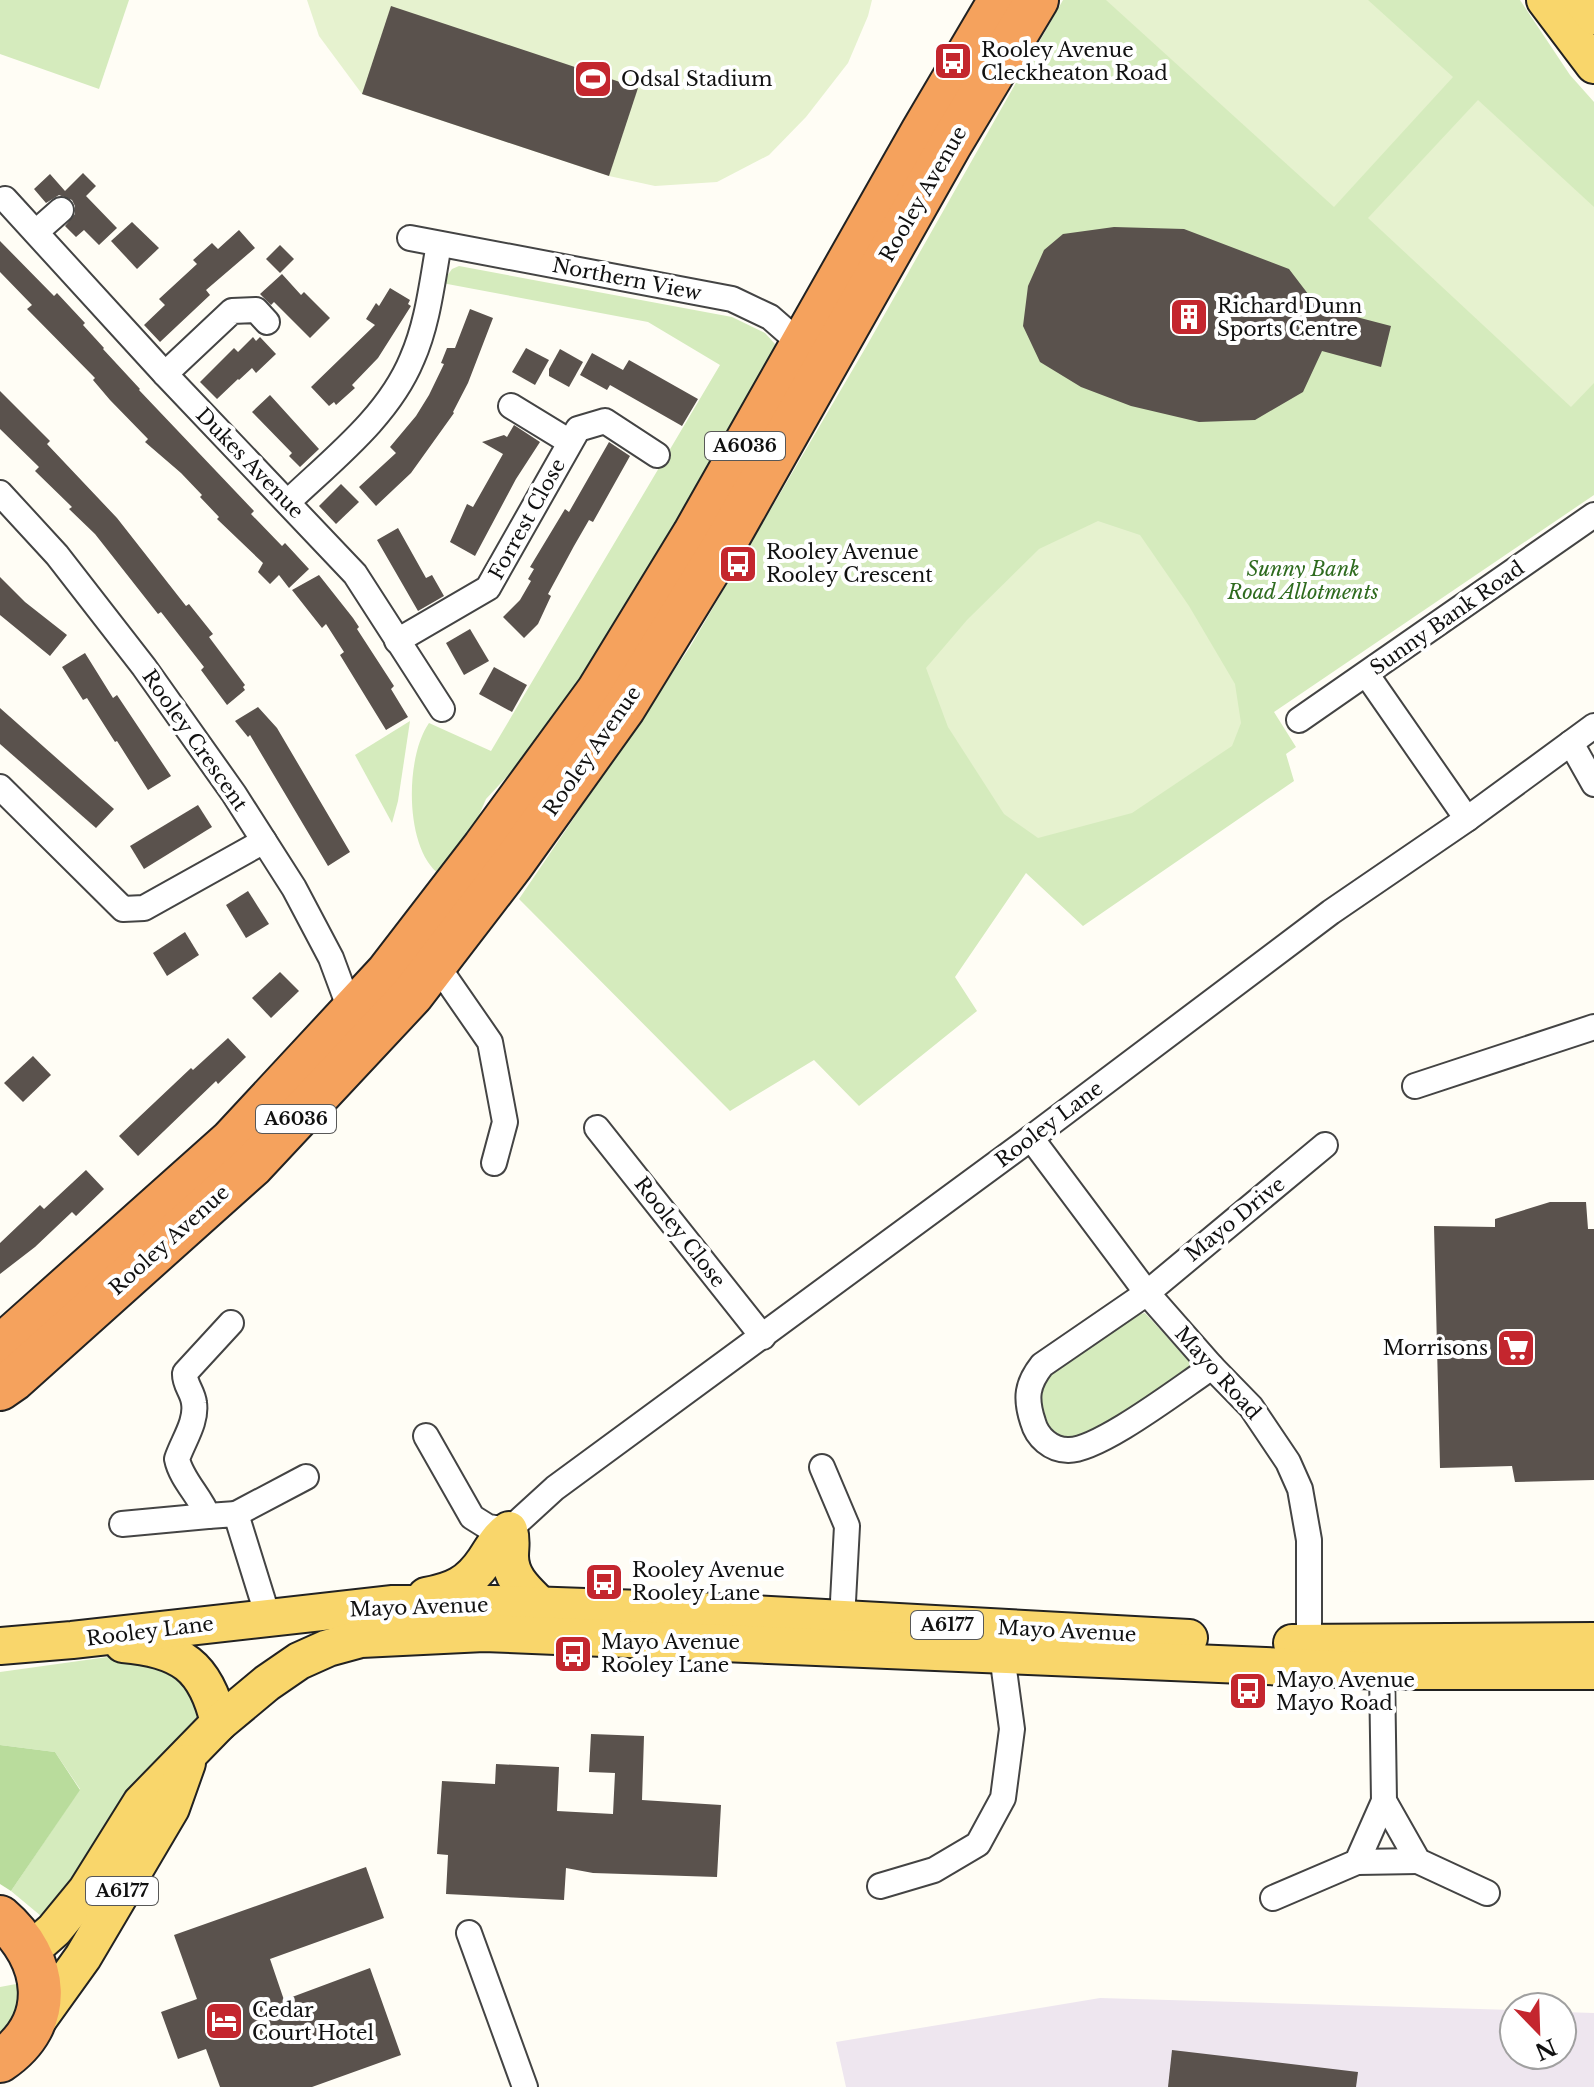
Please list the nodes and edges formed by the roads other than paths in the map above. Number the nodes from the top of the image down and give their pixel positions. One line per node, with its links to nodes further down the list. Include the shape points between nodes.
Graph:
1 (1000, 0): 13 (highway, Rooley Avenue / A6036)
2 (1037, 0): 31 (highway, Rooley Avenue / A6036, via 723,547 624,708)
3 (1545, 0): 6 (main road)
4 (1582, 0): 5 (main road)
5 (1594, 16)
6 (1594, 65)
7 (5, 199): 9 (street, Dukes Avenue)
8 (61, 210): 9 (street)
9 (36, 232): 14 (street, Dukes Avenue)
10 (410, 238): 11 (street, Northern View)
11 (439, 244): 13 (street, Northern View, via 732,299 770,317); 19 (street, via 420,334 402,378 386,405)
12 (267, 322): 14 (street, via 256,310 232,311)
13 (802, 345): 32 (highway, Rooley Avenue / A6036, via 598,691 484,847)
14 (165, 374): 19 (street, Dukes Avenue)
15 (511, 406): 16 (street, Forrest Close)
16 (570, 442): 17 (street, Forrest Close, via 578,429 605,421); 21 (street, Forrest Close, via 488,588)
17 (657, 455)
18 (0, 493): 30 (street, Rooley Crescent, via 57,555 144,667)
19 (288, 502): 21 (street, Dukes Avenue, via 355,574)
20 (1594, 515): 22 (street, Sunny Bank Road)
21 (397, 641): 23 (street, Dukes Avenue)
22 (1367, 675): 24 (street, Sunny Bank Road); 29 (street)
23 (442, 709)
24 (1299, 720)
25 (1594, 726): 26 (street, Rooley Lane)
26 (1571, 743): 27 (street); 29 (street, Rooley Lane)
27 (1594, 784)
28 (0, 787): 30 (street, via 123,909 144,908)
29 (1467, 819): 36 (street, Rooley Lane, via 1331,912)
30 (264, 841): 32 (street, Rooley Crescent, via 331,958)
31 (436, 964): 38 (street, via 490,1042 505,1122); 44 (highway, Rooley Avenue / A6036, via 253,1165)
32 (351, 1012): 42 (highway, Rooley Avenue / A6036, via 231,1141)
33 (1594, 1027): 34 (street)
34 (1415, 1086)
35 (597, 1128): 41 (street, Rooley Close)
36 (1031, 1138): 39 (street, Mayo Road); 41 (street, Rooley Lane)
37 (1325, 1145): 39 (street, Mayo Drive)
38 (494, 1163)
39 (1147, 1293): 43 (street, Mayo Road); 43 (street, Mayo Drive, via 1042,1365 1030,1380 1028,1402 1038,1435 1052,1447 1070,1451 1099,1441)
40 (231, 1323): 49 (street, via 184,1380 195,1411 177,1459)
41 (763, 1337): 51 (street, Rooley Lane, via 555,1488)
42 (0, 1347)
43 (1212, 1367): 58 (street, Mayo Road, via 1273,1436 1300,1489 1309,1540)
44 (0, 1389)
45 (426, 1436): 51 (street, via 472,1517 488,1527)
46 (822, 1467): 55 (street, via 847,1526)
47 (306, 1477): 48 (street)
48 (236, 1514): 49 (street); 53 (street)
49 (208, 1516): 50 (street)
50 (122, 1524)
51 (509, 1530): 52 (main road, via 517,1583); 54 (main road, via 495,1540 475,1574)
52 (540, 1605): 54 (main road, Mayo Avenue / A6177); 55 (main road, Mayo Avenue / A6177)
53 (284, 1616): 54 (main road, Mayo Avenue / A6177); 56 (main road, Rooley Lane / A6177)
54 (392, 1620): 60 (main road, Mayo Avenue / A6177, via 484,1633); 63 (main road, A6177, via 361,1639 299,1661)
55 (842, 1620): 58 (main road, Mayo Avenue / A6177)
56 (72, 1640): 59 (main road, Rooley Lane / A6177); 63 (main road, via 173,1653 208,1686)
57 (1594, 1641): 58 (main road, Mayo Avenue / A6177)
58 (1309, 1644)
59 (0, 1646)
60 (1002, 1655): 61 (main road, Mayo Avenue / A6177); 68 (street, via 1012,1729 1003,1798 978,1844 934,1870)
61 (1382, 1671): 62 (main road, Mayo Avenue / A6177); 65 (street)
62 (1594, 1671)
63 (219, 1723): 64 (main road, A6177)
64 (192, 1751): 73 (main road, A6177, via 141,1803 68,1914); 74 (main road, A6177, via 171,1808 83,1957)
65 (1384, 1801): 66 (street); 67 (street)
66 (1418, 1861): 67 (street); 69 (street)
67 (1357, 1862): 70 (street)
68 (879, 1885)
69 (1487, 1893)
70 (1273, 1898)
71 (0, 1917): 73 (highway, via 21,1939)
72 (469, 1933): 76 (street)
73 (14, 1958): 74 (highway, via 40,1987)
74 (35, 2024): 75 (highway, A6177, via 18,2049)
75 (0, 2062)
76 (525, 2087)

